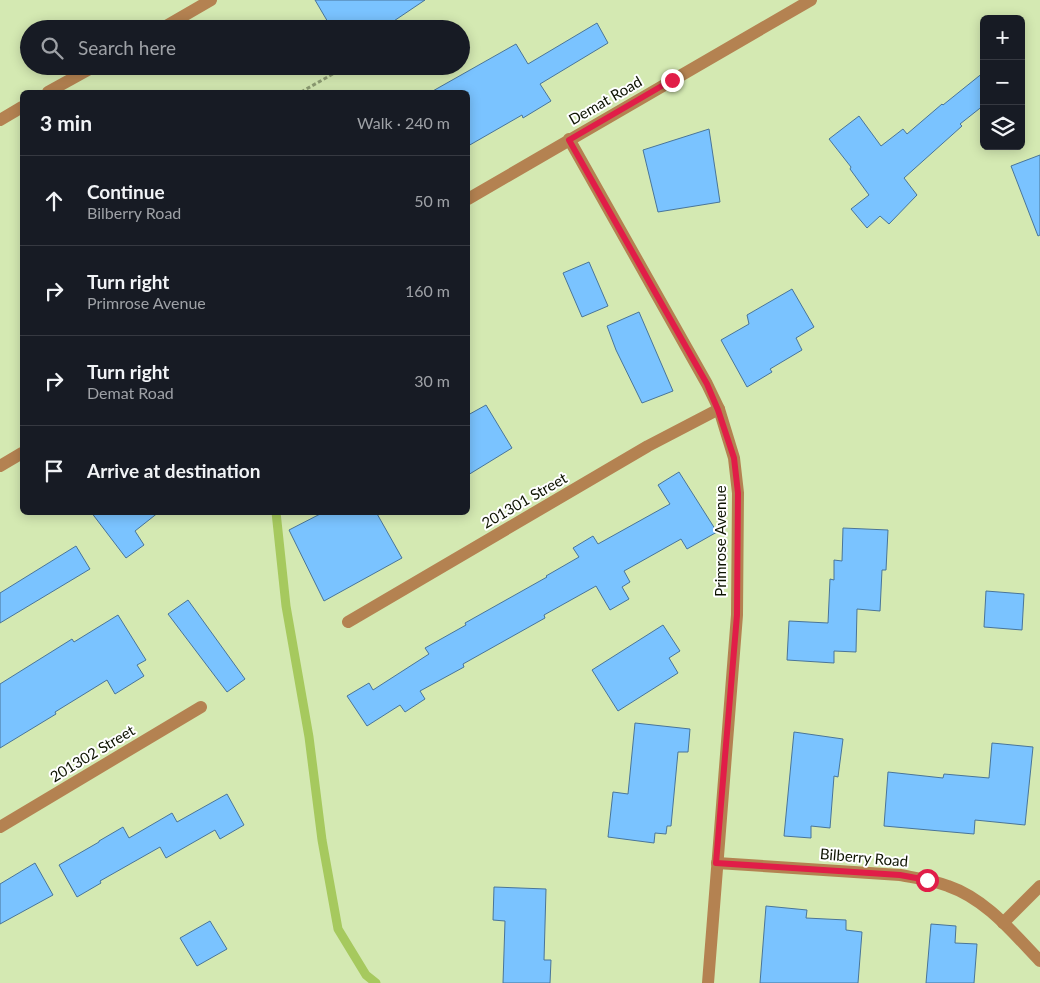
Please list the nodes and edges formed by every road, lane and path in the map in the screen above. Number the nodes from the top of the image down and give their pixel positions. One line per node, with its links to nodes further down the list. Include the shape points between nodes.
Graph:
1 (211, 0): 3 (street)
2 (811, 0): 10 (street, Demat Road)
3 (177, 20)
4 (78, 75): 6 (street)
5 (331, 75): 7 (path)
6 (52, 90)
7 (305, 90)
8 (20, 108): 9 (street)
9 (0, 120)
10 (569, 140): 11 (street, Demat Road); 12 (street, Primrose Avenue, via 707,384)
11 (470, 198)
12 (718, 410): 15 (street, 201301 Street, via 648,446); 18 (street, Primrose Avenue, via 734,458 738,532 737,615)
13 (20, 454): 14 (street)
14 (0, 466)
15 (348, 622)
16 (201, 707): 17 (street, 201302 Street)
17 (0, 827)
18 (716, 863): 20 (street, Bilberry Road, via 900,875 927,880 964,893); 22 (street, Primrose Avenue)
19 (1040, 886): 20 (street)
20 (1003, 923): 21 (street, Bilberry Road)
21 (1040, 961)
22 (708, 983)

